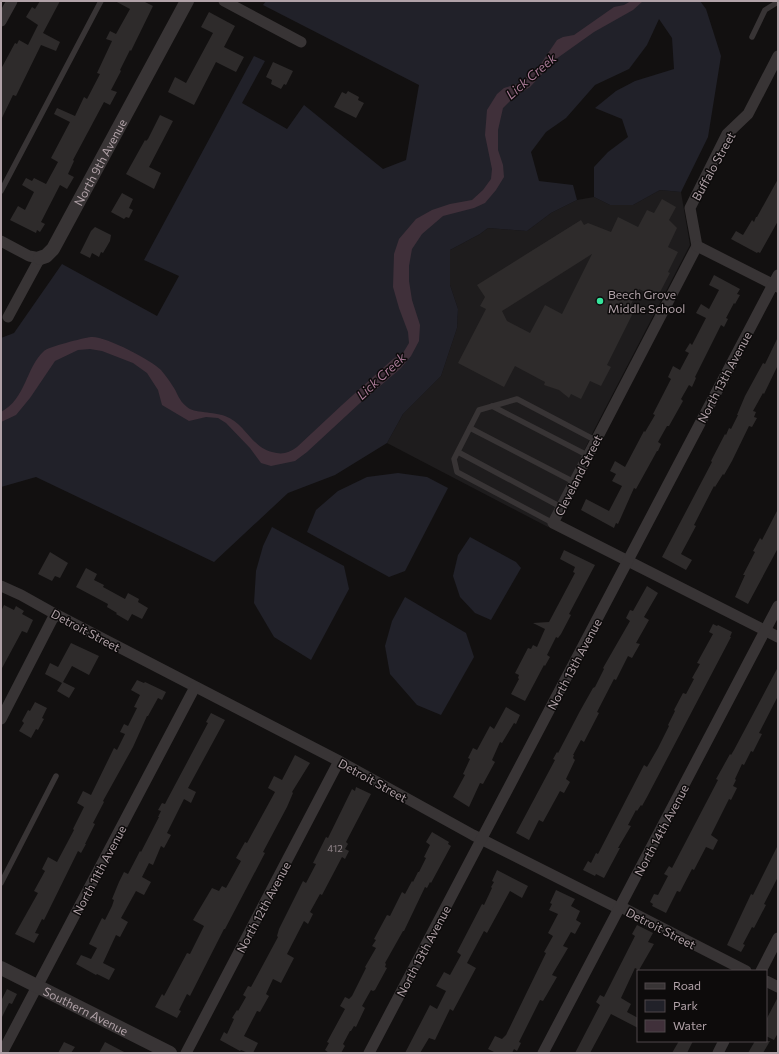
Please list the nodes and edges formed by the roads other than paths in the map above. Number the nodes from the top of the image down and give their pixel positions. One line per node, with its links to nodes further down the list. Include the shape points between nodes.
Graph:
1 (12, 1): 6 (street)
2 (101, 1): 10 (lane)
3 (186, 1): 13 (street, North 9th Avenue, via 53,249)
4 (224, 1): 8 (street)
5 (778, 2): 7 (lane, via 765,10)
6 (1, 21)
7 (752, 37)
8 (301, 42)
9 (778, 56): 12 (street, Buffalo Street, via 748,114 727,134 690,208)
10 (1, 191)
11 (1, 241): 13 (street, via 29,256)
12 (697, 246): 14 (street); 18 (street, Cleveland Street)
13 (40, 258): 15 (street, North 9th Avenue)
14 (776, 282): 24 (street, North 13th Avenue)
15 (8, 317)
16 (492, 406): 17 (lane, via 479,410); 18 (lane, via 517,399); 20 (lane)
17 (470, 428): 19 (lane); 21 (lane)
18 (596, 440): 20 (street, Cleveland Street)
19 (458, 452): 22 (lane); 23 (lane, via 454,459 457,472)
20 (587, 456): 21 (street, Cleveland Street)
21 (574, 482): 22 (street, Cleveland Street)
22 (561, 507): 23 (street, Cleveland Street)
23 (553, 523): 24 (street, Cleveland Street)
24 (628, 560): 28 (street, Cleveland Street); 34 (street, North 13th Avenue)
25 (1, 586): 27 (street, Detroit Street)
26 (778, 606): 28 (street, North 14th Avenue)
27 (55, 614): 30 (street, Detroit Street); 31 (street)
28 (765, 630): 29 (street, Cleveland Street); 36 (street, North 14th Avenue)
29 (778, 637)
30 (195, 687): 32 (street, Detroit Street); 42 (street, North 11th Avenue)
31 (1, 719)
32 (339, 761): 34 (street, Detroit Street); 47 (street, North 12th Avenue)
33 (56, 776): 35 (lane)
34 (482, 839): 36 (street, Detroit Street); 48 (street, North 13th Avenue)
35 (1, 883)
36 (620, 908): 39 (street, Detroit Street); 49 (street, North 14th Avenue)
37 (778, 938): 40 (street)
38 (1, 968): 42 (street, Southern Avenue)
39 (744, 970)
40 (762, 970)
41 (767, 982): 43 (street)
42 (38, 986): 45 (street, North 11th Avenue); 46 (street, Southern Avenue)
43 (778, 987)
44 (724, 1042): 50 (street)
45 (2, 1053)
46 (170, 1053)
47 (186, 1053)
48 (369, 1053)
49 (543, 1053)
50 (718, 1053)

